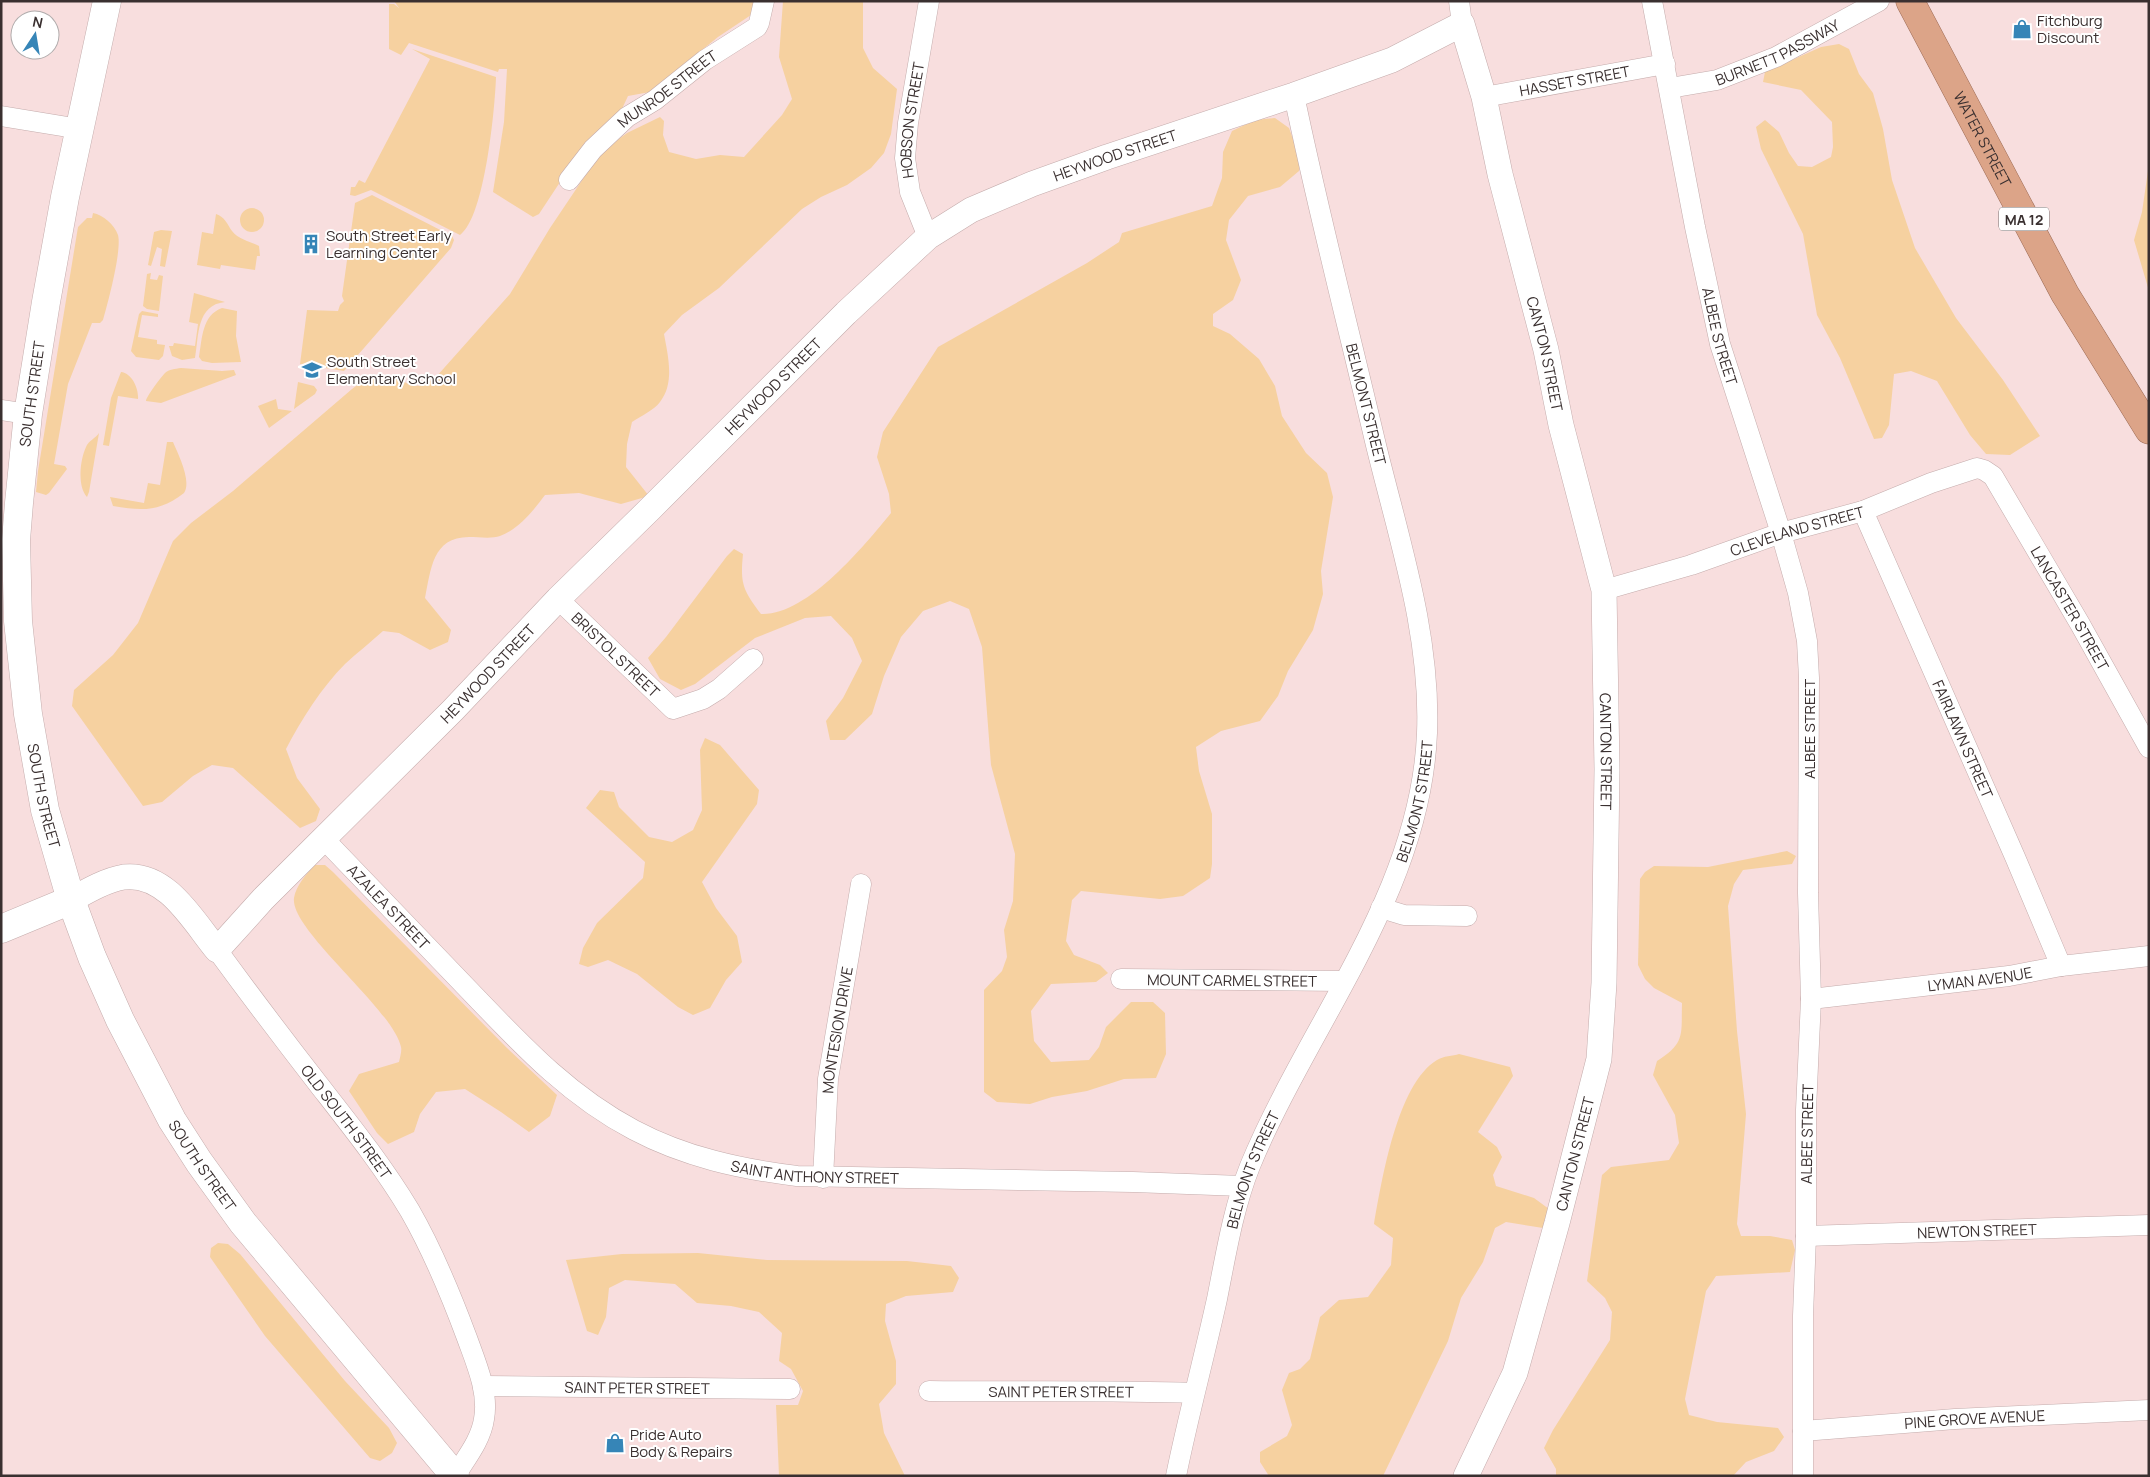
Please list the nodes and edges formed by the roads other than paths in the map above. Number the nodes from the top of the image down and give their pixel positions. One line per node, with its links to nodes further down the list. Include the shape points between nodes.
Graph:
1 (108, 1): 13 (main road, SOUTH STREET)
2 (764, 1): 14 (street, MUNROE STREET, via 756,27 705,60 655,100 626,116)
3 (929, 1): 15 (street, HOBSON STREET, via 908,123 906,158 910,192)
4 (1652, 1): 8 (street, ALBEE STREET)
5 (1879, 1): 9 (street, BURNETT PASSWAY, via 1776,57 1718,80)
6 (1910, 1): 18 (highway, WATER STREET / MA 12, via 2065,294)
7 (1461, 13): 10 (street, HEYWOOD STREET, via 1392,60); 11 (street, CANTON STREET)
8 (1665, 64): 9 (street, ALBEE STREET); 11 (street, HASSET STREET)
9 (1670, 88): 21 (street, ALBEE STREET, via 1720,344)
10 (1294, 95): 15 (street, HEYWOOD STREET, via 1032,184 971,210); 29 (street, BELMONT STREET, via 1356,362 1404,549 1418,619 1424,673 1427,733 1421,788 1406,851)
11 (1484, 97): 22 (street, CANTON STREET, via 1500,174 1546,350 1561,425)
12 (1, 116): 13 (street)
13 (80, 129): 17 (main road, SOUTH STREET, via 65,197)
14 (569, 180)
15 (928, 237): 23 (street, HEYWOOD STREET, via 846,313)
16 (1, 410): 17 (street)
17 (28, 414): 28 (main road, SOUTH STREET, via 16,540 18,621 28,714 44,810)
18 (2149, 430)
19 (1988, 472): 20 (street, CLEVELAND STREET, via 1977,468); 25 (street, LANCASTER STREET, via 2067,602)
20 (1863, 511): 21 (street, CLEVELAND STREET); 34 (street, FAIRLAWN STREET)
21 (1781, 533): 22 (street, CLEVELAND STREET, via 1691,565); 38 (street, ALBEE STREET, via 1798,593 1809,678)
22 (1604, 590): 51 (street, CANTON STREET, via 1607,770 1604,983 1599,1059 1516,1373)
23 (558, 599): 24 (street, BRISTOL STREET, via 673,709 703,699 720,689); 26 (street, HEYWOOD STREET, via 453,710)
24 (753, 659)
25 (2149, 748)
26 (323, 838): 32 (street, HEYWOOD STREET); 35 (street, AZALEA STREET)
27 (862, 884): 39 (street, MONTESION DRIVE, via 828,1079)
28 (71, 900): 31 (main road); 32 (street, OLD SOUTH STREET, via 122,878 151,880 177,901); 49 (main road, SOUTH STREET, via 120,1020 172,1120 199,1162 270,1256)
29 (1381, 908): 30 (street, via 1404,915); 37 (street, BELMONT STREET)
30 (1467, 916)
31 (1, 929)
32 (216, 950): 43 (street, OLD SOUTH STREET, via 371,1152 410,1211 456,1310)
33 (2149, 956): 34 (street, LYMAN AVENUE)
34 (2061, 966): 38 (street, LYMAN AVENUE, via 2010,976)
35 (454, 975): 39 (street, SAINT ANTHONY STREET, via 563,1084 634,1131 713,1162 755,1171)
36 (1121, 979): 37 (street, MOUNT CARMEL STREET)
37 (1344, 980): 40 (street, BELMONT STREET, via 1288,1086)
38 (1811, 999): 42 (street, ALBEE STREET, via 1806,1110)
39 (823, 1178): 40 (street, SAINT ANTHONY STREET)
40 (1242, 1186): 46 (street, BELMONT STREET)
41 (2149, 1225): 42 (street, NEWTON STREET)
42 (1806, 1236): 48 (street, ALBEE STREET)
43 (483, 1386): 44 (street, SAINT PETER STREET); 49 (street, OLD SOUTH STREET, via 484,1419 477,1440)
44 (790, 1390)
45 (929, 1391): 46 (street, SAINT PETER STREET)
46 (1194, 1393): 50 (street, BELMONT STREET)
47 (2149, 1410): 48 (street, PINE GROVE AVENUE, via 1955,1419)
48 (1803, 1431): 52 (street, ALBEE STREET)
49 (455, 1476)
50 (1176, 1476)
51 (1466, 1476)
52 (1803, 1476)

